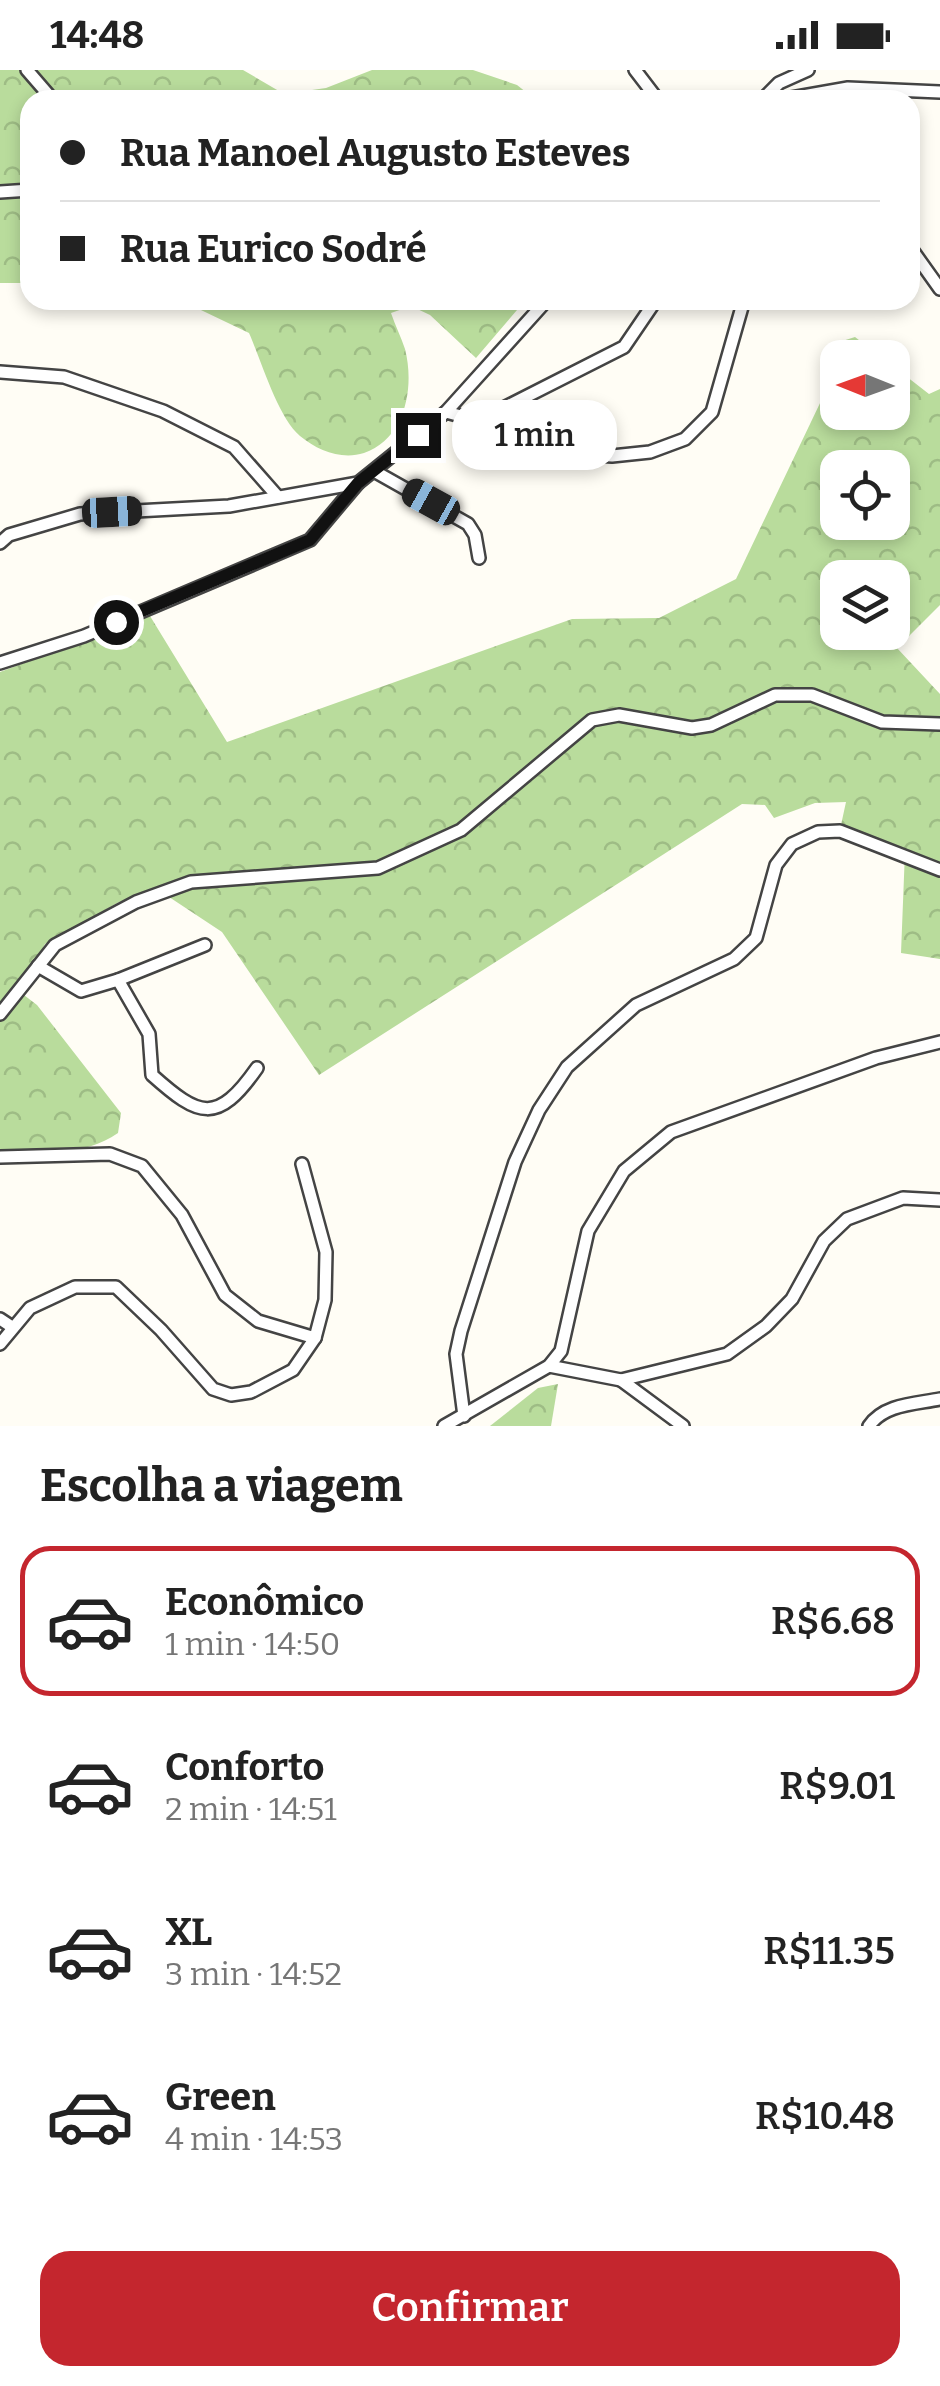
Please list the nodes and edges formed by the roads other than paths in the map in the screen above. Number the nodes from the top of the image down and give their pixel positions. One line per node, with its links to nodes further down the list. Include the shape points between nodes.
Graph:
1 (27, 70): 3 (street)
2 (808, 70): 4 (street)
3 (44, 90)
4 (771, 90)
5 (837, 90): 6 (street)
6 (894, 90)
7 (920, 262): 8 (street)
8 (940, 290)
9 (538, 310): 13 (street)
10 (649, 310): 14 (street, via 624,348)
11 (741, 310): 14 (street, via 712,412 685,439 650,452 578,454)
12 (0, 372): 17 (street, via 64,377 163,411 234,447)
13 (446, 412): 14 (street); 15 (street)
14 (478, 420)
15 (374, 471): 16 (street); 19 (street, via 468,524)
16 (358, 483): 17 (street); 20 (street, via 310,540 84,636)
17 (278, 497): 18 (street, via 80,514)
18 (0, 543)
19 (479, 558)
20 (0, 663)
21 (940, 724): 24 (street, via 882,722 812,695 775,694 692,728 619,715 592,720 461,830 378,868 191,882 55,945)
22 (940, 870): 39 (street, via 840,831 792,844 776,865 756,938 734,959 636,1005 567,1067 515,1162 461,1331 456,1354)
23 (205, 945): 25 (street)
24 (38, 966): 25 (street, via 75,990); 26 (street)
25 (118, 980): 28 (street, via 149,1034 152,1074 184,1103 202,1109 224,1104)
26 (0, 1014)
27 (940, 1042): 36 (street, via 876,1058 672,1132 636,1161 588,1231 561,1352)
28 (257, 1068)
29 (0, 1157): 34 (street, via 110,1154 142,1166 182,1214 225,1295 258,1321)
30 (302, 1164): 34 (street, via 326,1252)
31 (940, 1200): 37 (street, via 903,1198 847,1218 824,1241 792,1299 727,1354)
32 (0, 1319): 33 (street)
33 (12, 1327): 34 (street, via 30,1308 75,1286 116,1287 213,1389 232,1395 293,1370); 35 (street)
34 (315, 1338)
35 (0, 1344)
36 (549, 1366): 37 (street); 39 (street)
37 (621, 1380): 41 (street)
38 (940, 1399): 42 (street, via 895,1408)
39 (464, 1416): 40 (street)
40 (444, 1426)
41 (683, 1426)
42 (869, 1426)

